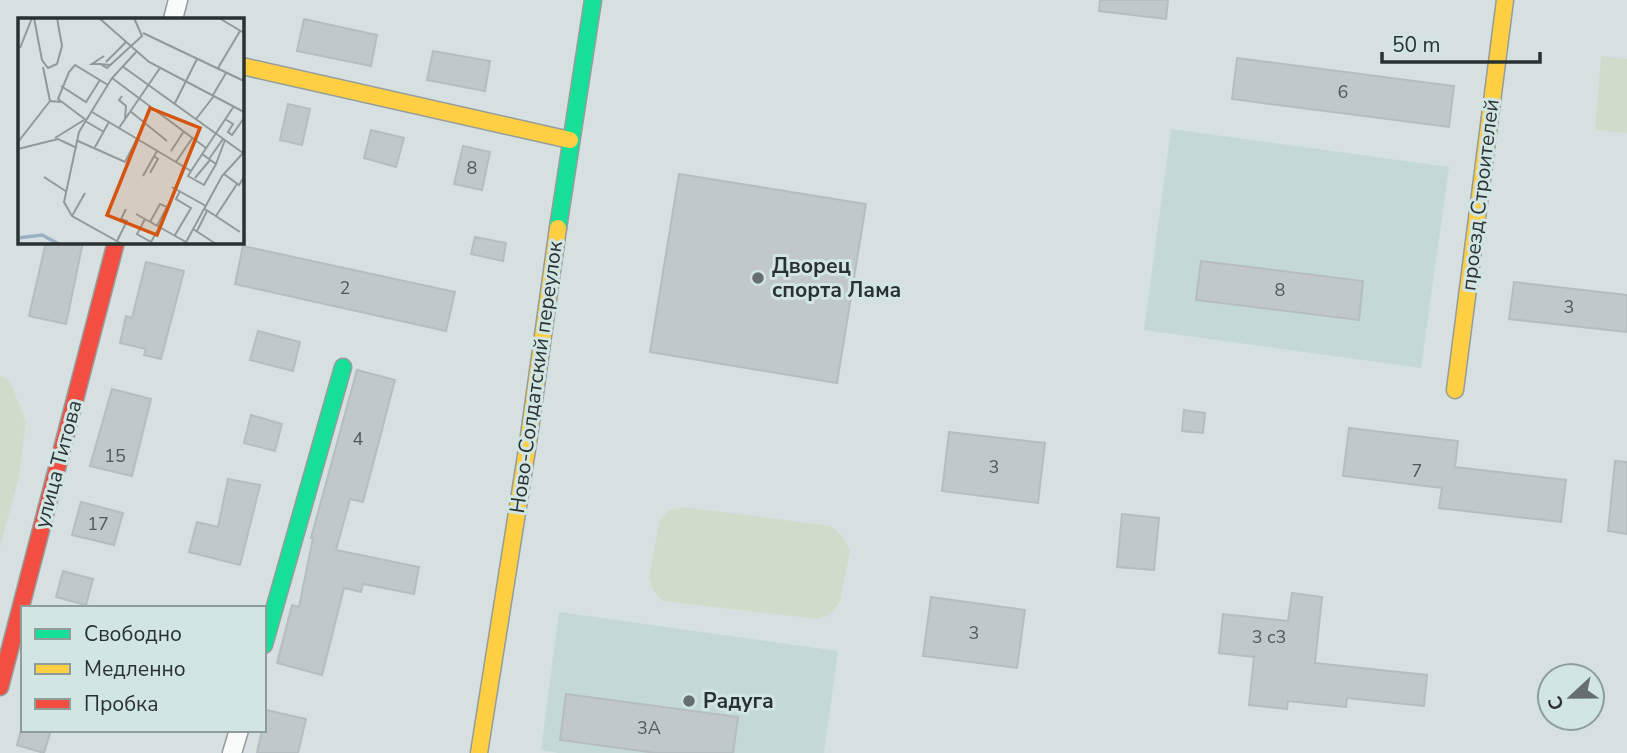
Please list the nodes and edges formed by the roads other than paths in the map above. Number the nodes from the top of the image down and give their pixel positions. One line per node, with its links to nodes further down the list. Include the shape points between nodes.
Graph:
1 (178, 0): 4 (street)
2 (593, 0): 6 (street, Ново-Солдатский переулок)
3 (1505, 0): 9 (street, проезд Строителей)
4 (173, 18)
5 (243, 66): 6 (street)
6 (570, 140): 16 (street, Ново-Солдатский переулок)
7 (116, 243): 10 (street, улица Титова)
8 (344, 367): 12 (street)
9 (1455, 390)
10 (21, 606)
11 (21, 606): 13 (street, улица Титова)
12 (266, 638)
13 (0, 687)
14 (238, 732): 15 (street)
15 (232, 753)
16 (479, 753)

